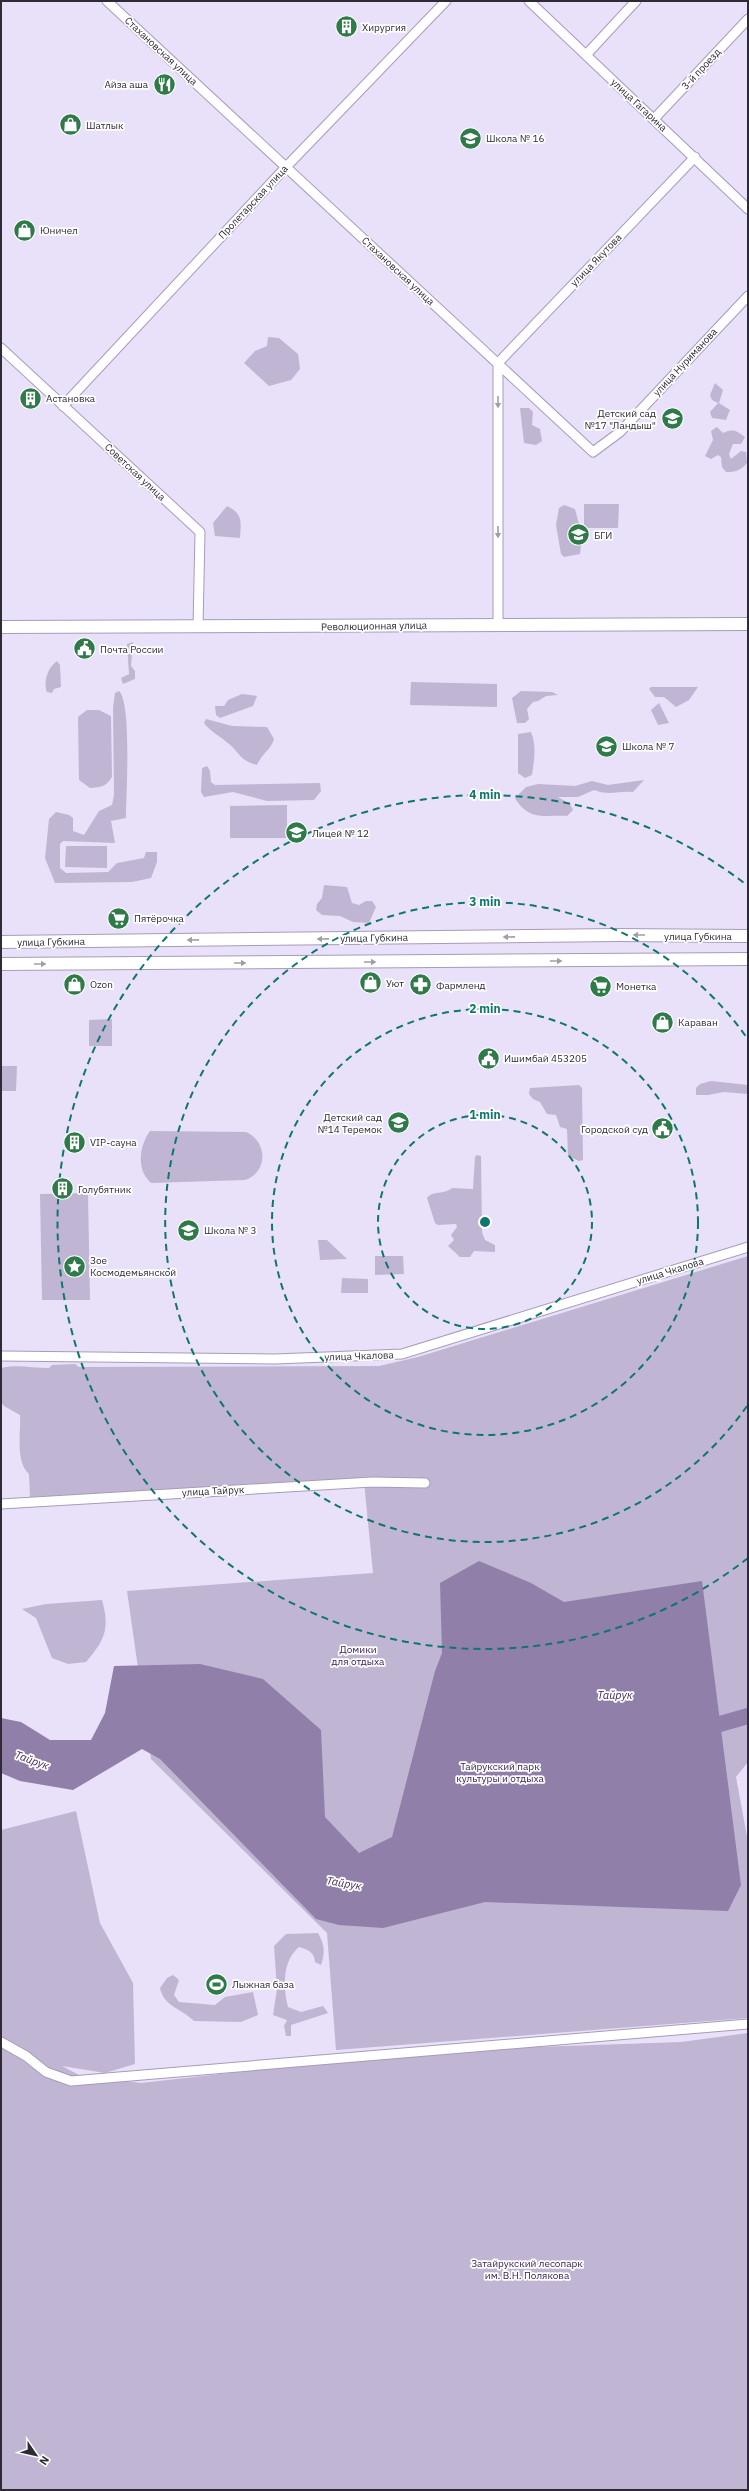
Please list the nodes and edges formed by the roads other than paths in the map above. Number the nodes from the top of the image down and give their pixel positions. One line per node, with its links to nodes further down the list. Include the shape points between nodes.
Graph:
1 (107, 1): 9 (street, Стахановская улица)
2 (446, 1): 9 (street, Пролетарская улица)
3 (529, 1): 6 (street, улица Гагарина)
4 (636, 1): 6 (street)
5 (748, 19): 7 (street, 3-й проезд)
6 (586, 55): 7 (street, улица Гагарина)
7 (654, 119): 8 (street, улица Гагарина)
8 (695, 157): 10 (street, улица Гагарина); 13 (street, улица Якутова)
9 (286, 167): 13 (street, Стахановская улица); 14 (street, Пролетарская улица)
10 (748, 209)
11 (748, 296): 13 (street, улица Нуриманова, via 620,432 593,452)
12 (1, 348): 14 (street, Советская улица)
13 (498, 364): 16 (street, one-way to 16)
14 (63, 406): 18 (street, Советская улица, via 200,532)
15 (748, 624): 16 (main road, Революционная улица)
16 (498, 625): 18 (main road, Революционная улица)
17 (1, 627): 18 (main road, Революционная улица)
18 (198, 627)
19 (748, 936): 20 (main road, улица Губкина, one-way to 20, via 616,935)
20 (1, 942)
21 (748, 959): 22 (main road, one-way to 21)
22 (1, 964)
23 (748, 1247): 24 (street, улица Чкалова, via 402,1354 275,1359)
24 (1, 1356)
25 (425, 1483): 26 (street, улица Тайрук, via 372,1482)
26 (1, 1504)
27 (748, 2024): 28 (street, via 71,2081 46,2072 26,2056)
28 (1, 2042)

